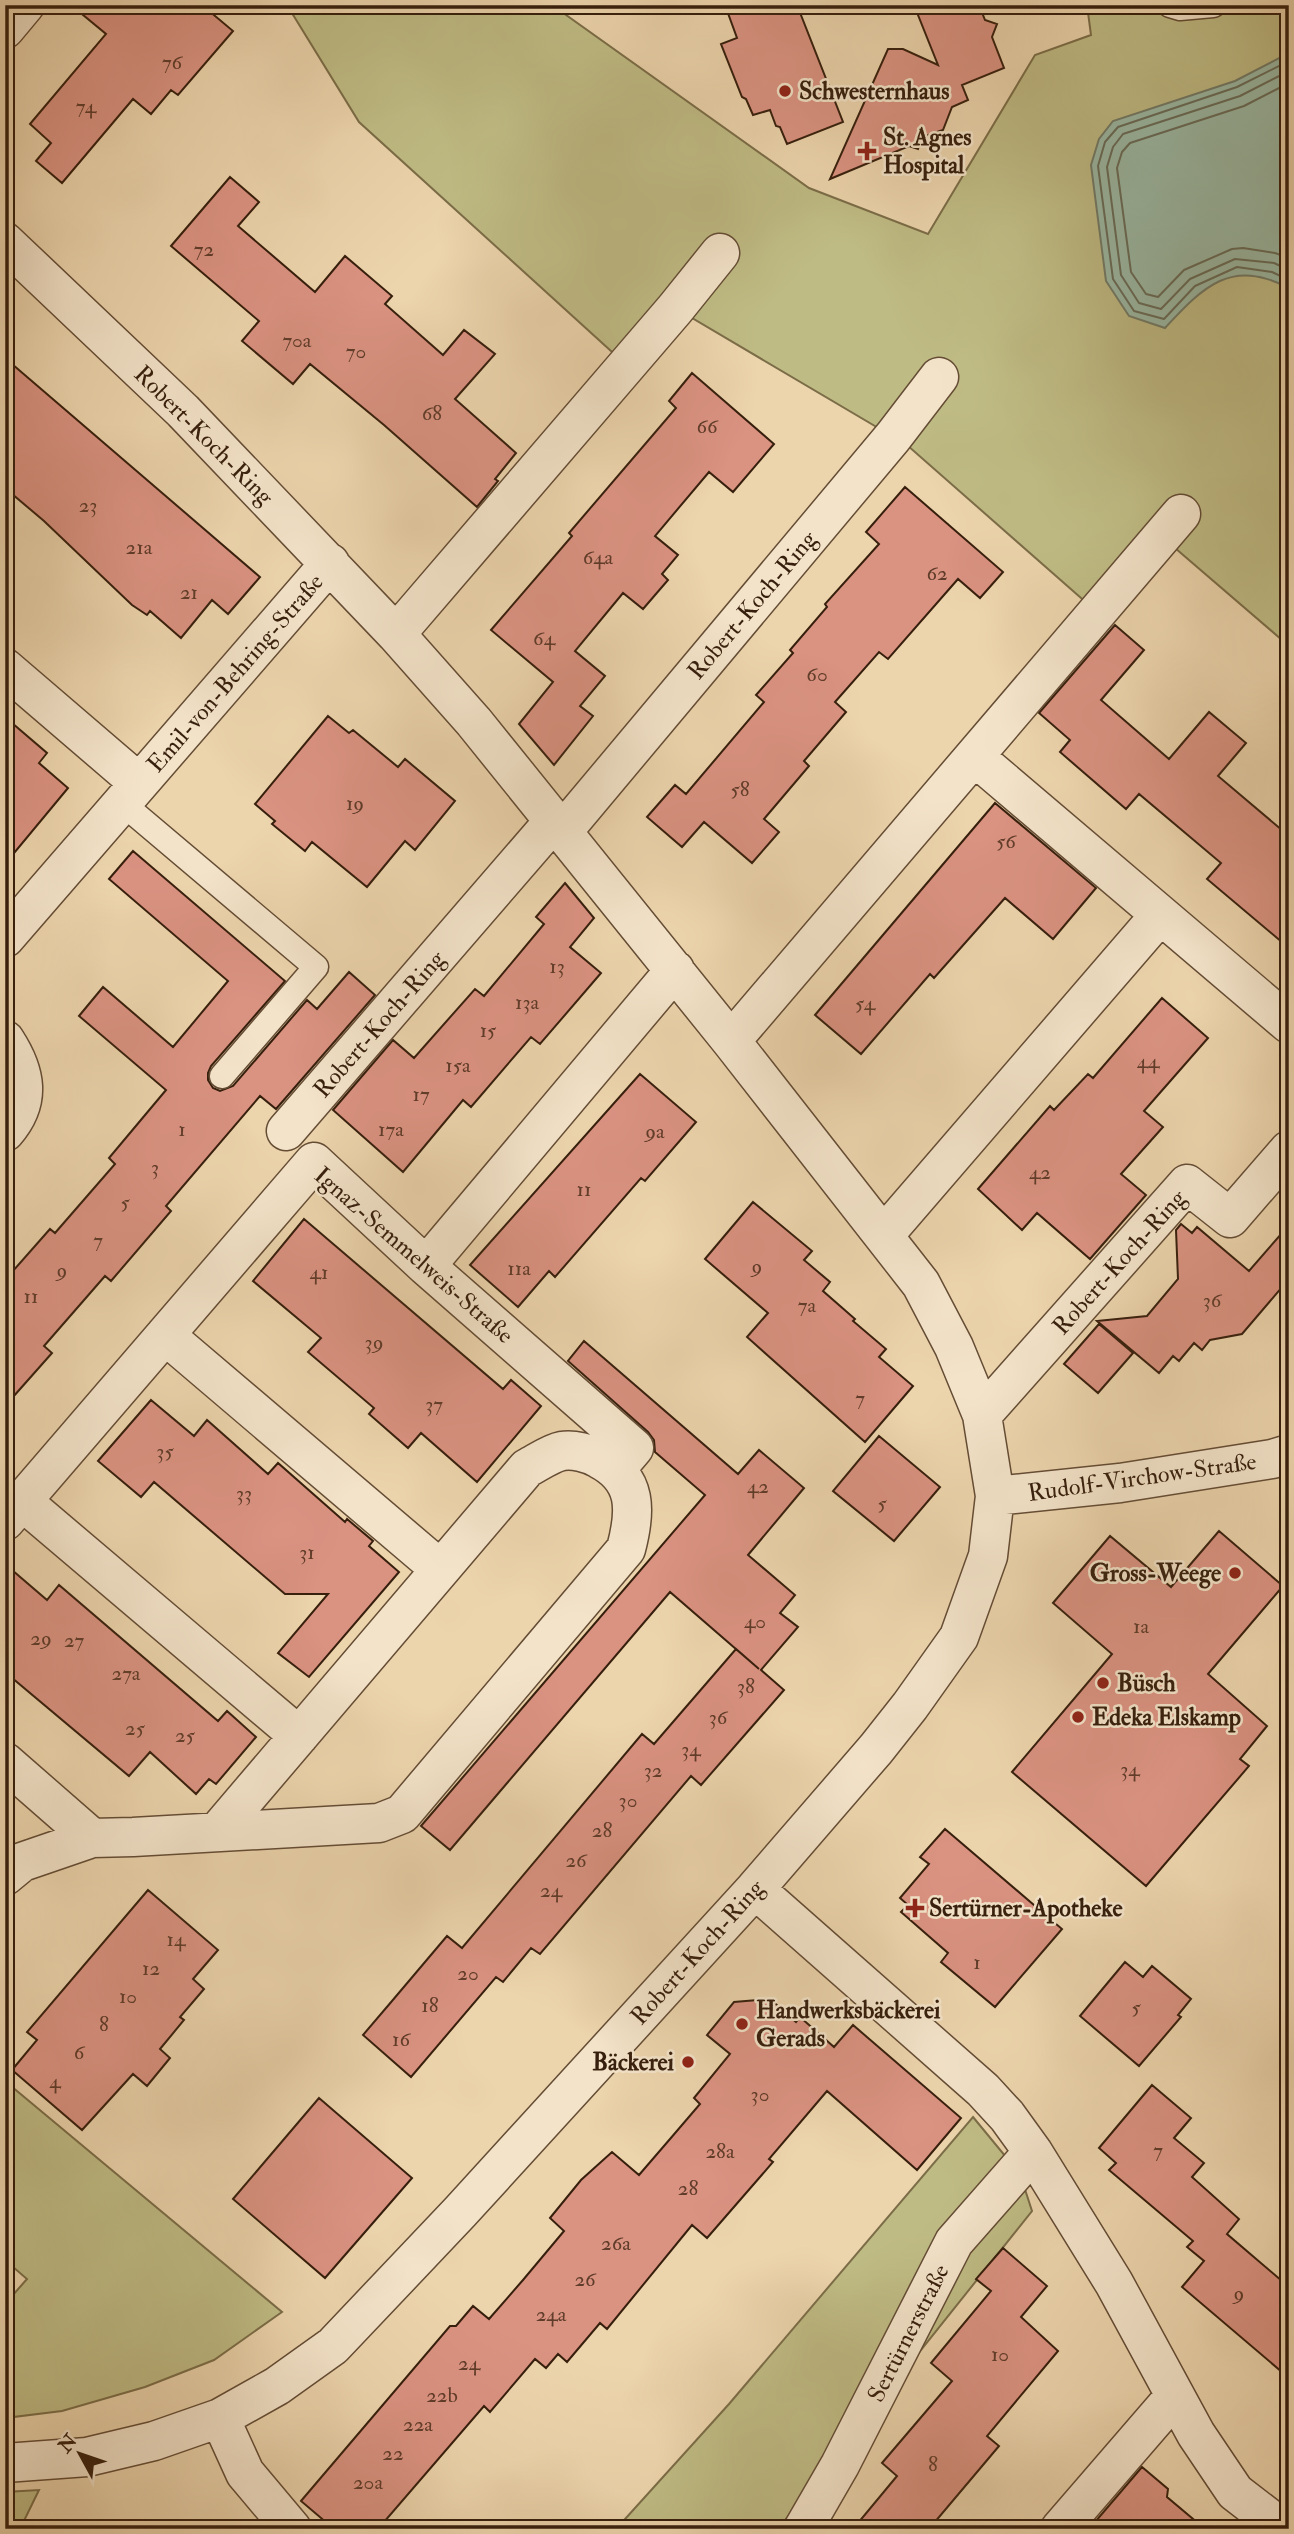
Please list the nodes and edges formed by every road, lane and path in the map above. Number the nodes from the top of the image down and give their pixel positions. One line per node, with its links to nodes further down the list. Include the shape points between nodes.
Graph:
1 (26, 5): 4 (street)
2 (1170, 5): 3 (lane)
3 (1213, 5)
4 (5, 29)
5 (5, 242): 9 (street, Robert-Koch-Ring, via 183,411)
6 (720, 253): 10 (street)
7 (939, 377): 14 (street, Robert-Koch-Ring, via 893,437)
8 (1181, 514): 12 (street)
9 (330, 563): 10 (street, Robert-Koch-Ring); 13 (street, Emil-von-Behring-Straße)
10 (396, 634): 14 (street, Robert-Koch-Ring)
11 (5, 668): 13 (street, Emil-von-Behring-Straße)
12 (975, 757): 15 (street); 20 (street)
13 (131, 793): 16 (street, Emil-von-Behring-Straße); 21 (lane, via 316,967)
14 (558, 826): 17 (street, Robert-Koch-Ring); 22 (street, Robert-Koch-Ring)
15 (1160, 915): 18 (street); 25 (street)
16 (5, 938)
17 (675, 970): 20 (street, Robert-Koch-Ring); 26 (street)
18 (1289, 1024)
19 (5, 1040): 23 (street, via 19,1061 25,1094)
20 (731, 1041): 25 (street, Robert-Koch-Ring)
21 (222, 1076)
22 (286, 1131)
23 (5, 1132)
24 (1289, 1150): 28 (street, Robert-Koch-Ring, via 1230,1218 1186,1184)
25 (884, 1235): 28 (street, Robert-Koch-Ring, via 921,1284)
26 (426, 1266): 27 (street, Ignaz-Semmelweis-Straße, via 314,1162); 30 (street, Ignaz-Semmelweis-Straße, via 634,1448)
27 (165, 1335): 32 (street, Ignaz-Semmelweis-Straße); 33 (street)
28 (982, 1415): 31 (street, Robert-Koch-Ring)
29 (1289, 1454): 31 (street, Rudolf-Virchow-Straße, via 1120,1483)
30 (617, 1468): 33 (street, via 590,1454 561,1451 527,1468); 36 (street, via 631,1494 633,1523 626,1549 402,1814 379,1823)
31 (995, 1496): 39 (street, Robert-Koch-Ring, via 988,1556 960,1637 876,1749)
32 (14, 1511): 34 (street, Ignaz-Semmelweis-Straße)
33 (440, 1569): 34 (street)
34 (299, 1736): 36 (street)
35 (5, 1762): 37 (street)
36 (218, 1832): 37 (street)
37 (92, 1838): 38 (street, via 22,1862)
38 (5, 1876)
39 (755, 1889): 40 (street, via 983,2090); 42 (street, Robert-Koch-Ring, via 333,2346 277,2386)
40 (1033, 2152): 41 (street, via 1114,2283); 45 (street, Sertürnerstraße, via 954,2242)
41 (1174, 2398): 46 (street); 47 (street, via 1235,2492)
42 (220, 2418): 43 (street, Robert-Koch-Ring, via 154,2441 86,2457); 44 (street, via 246,2473)
43 (5, 2463)
44 (292, 2529)
45 (803, 2529)
46 (1060, 2529)
47 (1283, 2529)

